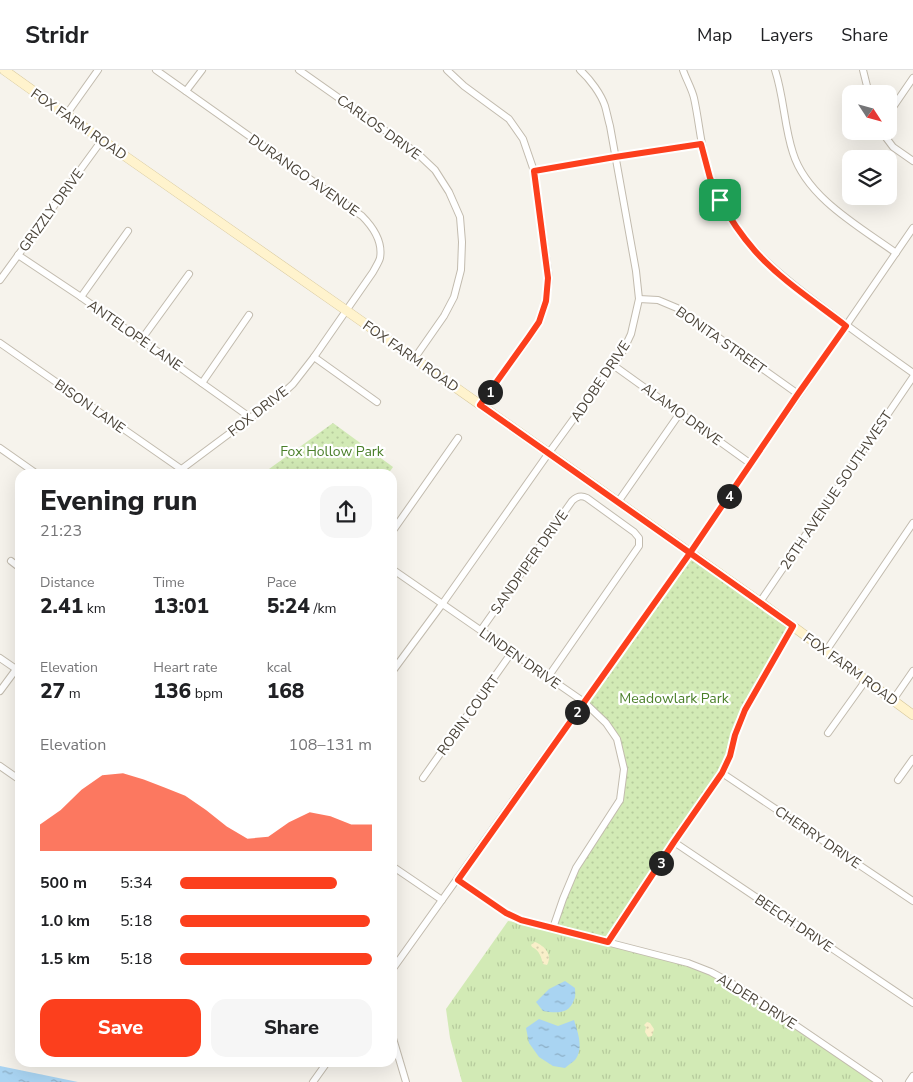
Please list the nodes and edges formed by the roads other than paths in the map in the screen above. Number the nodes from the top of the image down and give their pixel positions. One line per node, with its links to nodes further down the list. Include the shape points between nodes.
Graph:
1 (4, 70): 15 (street, FOX FARM ROAD)
2 (98, 70): 15 (street)
3 (156, 70): 13 (street, DURANGO AVENUE)
4 (202, 70): 13 (street)
5 (300, 70): 36 (street, CARLOS DRIVE, via 423,158 449,192 460,217 461,270 454,297)
6 (447, 70): 21 (street, via 509,119 523,139)
7 (580, 70): 19 (street, ADOBE DRIVE, via 604,105)
8 (683, 70): 18 (street, via 694,97)
9 (775, 70): 24 (street, via 793,154 802,171 832,207)
10 (863, 70): 12 (street)
11 (913, 78): 14 (street)
12 (867, 85)
13 (186, 91): 30 (street, DURANGO AVENUE, via 371,224 380,242 380,258)
14 (898, 100)
15 (66, 115): 16 (street, FOX FARM ROAD)
16 (102, 140): 25 (street, GRIZZLY DRIVE); 30 (street, FOX FARM ROAD)
17 (888, 140): 20 (street)
18 (701, 144): 19 (street); 32 (street, via 710,178 730,220 742,236 790,283)
19 (615, 157): 21 (street); 29 (street, ADOBE DRIVE)
20 (913, 161)
21 (534, 171): 43 (street, via 548,278 546,301 539,322)
22 (913, 228): 24 (street)
23 (128, 231): 28 (street)
24 (896, 253): 32 (street)
25 (18, 255): 27 (street, GRIZZLY DRIVE); 28 (street, ANTELOPE LANE)
26 (189, 274): 33 (street)
27 (0, 280)
28 (81, 297): 33 (street, ANTELOPE LANE)
29 (639, 299): 37 (street, ADOBE DRIVE, via 631,334); 41 (street, BONITA STREET, via 658,300 677,308)
30 (347, 311): 35 (street, FOX DRIVE); 36 (street, FOX FARM ROAD)
31 (250, 316): 40 (street)
32 (846, 326): 38 (street); 41 (street)
33 (141, 340): 40 (street, ANTELOPE LANE)
34 (0, 343): 51 (street, BISON LANE)
35 (314, 357): 42 (street); 45 (street, FOX DRIVE, via 293,384)
36 (414, 359): 43 (street, FOX FARM ROAD)
37 (613, 365): 44 (street, ALAMO DRIVE); 48 (street, ADOBE DRIVE)
38 (913, 373)
39 (913, 377): 60 (street, 26TH AVENUE SOUTHWEST)
40 (202, 382): 45 (street, ANTELOPE LANE)
41 (798, 394): 49 (street)
42 (377, 402)
43 (480, 405): 48 (street, FOX FARM ROAD)
44 (680, 413): 49 (street, ALAMO DRIVE); 53 (street)
45 (251, 418): 52 (street, FOX DRIVE)
46 (458, 438): 55 (street)
47 (0, 448): 50 (street)
48 (548, 454): 53 (street, FOX FARM ROAD); 61 (street, ADOBE DRIVE)
49 (751, 464): 56 (street)
50 (30, 469)
51 (174, 469)
52 (182, 469)
53 (618, 502): 56 (street, FOX FARM ROAD)
54 (913, 523): 64 (street)
55 (397, 525)
56 (690, 553): 60 (street, FOX FARM ROAD); 75 (street)
57 (11, 561): 58 (street)
58 (15, 564)
59 (397, 572): 61 (street, LINDEN DRIVE)
60 (760, 602): 62 (street, FOX FARM ROAD)
61 (443, 603): 63 (street, LINDEN DRIVE); 67 (street, ADOBE DRIVE)
62 (793, 626): 64 (street, FOX FARM ROAD); 80 (street, via 745,710)
63 (481, 630): 65 (street, LINDEN DRIVE); 71 (street, SANDPIPER DRIVE, via 574,498 587,498 634,532 639,538 639,546)
64 (826, 651): 72 (street, FOX FARM ROAD)
65 (512, 652): 71 (street, LINDEN DRIVE); 82 (street, ROBIN COURT)
66 (0, 658): 68 (street)
67 (397, 665)
68 (15, 666)
69 (15, 671): 73 (street)
70 (913, 671): 74 (street)
71 (548, 677): 75 (street, LINDEN DRIVE)
72 (866, 680): 74 (street, FOX FARM ROAD); 77 (street)
73 (0, 691)
74 (893, 700): 76 (street, FOX FARM ROAD)
75 (584, 702): 86 (street); 89 (street, LINDEN DRIVE, via 617,739 624,769 620,800 576,868)
76 (913, 715)
77 (828, 733)
78 (913, 759): 83 (street)
79 (0, 766): 81 (street)
80 (722, 773): 84 (street); 88 (street, CHERRY DRIVE)
81 (15, 776)
82 (423, 778)
83 (898, 780)
84 (674, 842): 90 (street); 92 (street, BEECH DRIVE)
85 (397, 869): 87 (street)
86 (458, 880): 87 (street); 89 (street, ALDER DRIVE, via 506,913)
87 (442, 900): 91 (street)
88 (913, 902)
89 (553, 928): 90 (street, ALDER DRIVE)
90 (608, 942): 98 (street, ALDER DRIVE, via 710,972 760,1001)
91 (397, 963)
92 (913, 1003)
93 (397, 1052): 97 (street)
94 (324, 1067): 96 (street)
95 (913, 1076): 99 (street)
96 (313, 1082)
97 (406, 1082)
98 (879, 1082)
99 (909, 1082)

